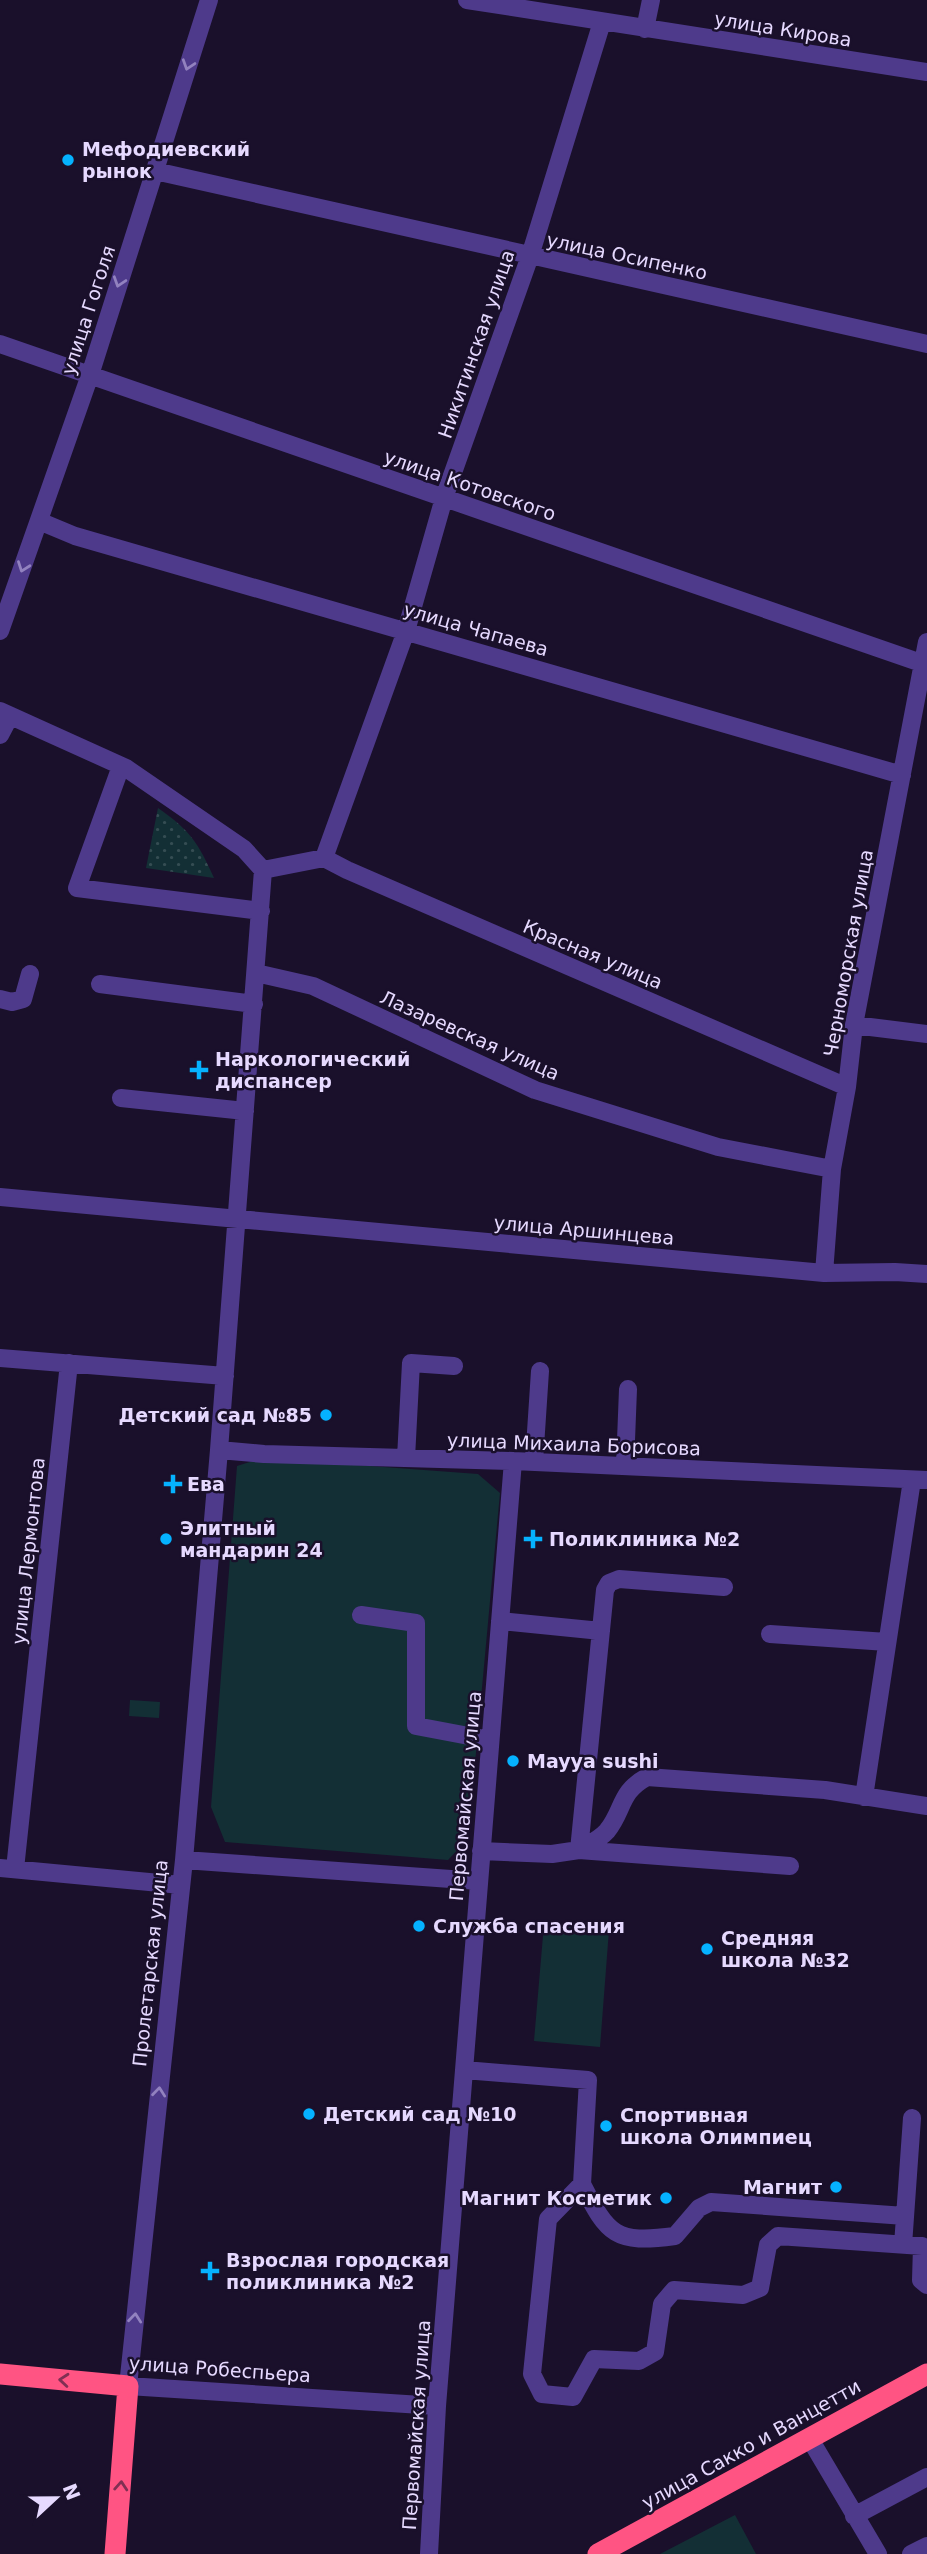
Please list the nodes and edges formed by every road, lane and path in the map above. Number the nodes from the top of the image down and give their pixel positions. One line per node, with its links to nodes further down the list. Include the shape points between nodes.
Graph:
1 (209, 0): 7 (street, улица Гоголя, one-way to 7)
2 (467, 0): 4 (street, улица Кирова)
3 (651, 0): 5 (street)
4 (602, 22): 5 (street, улица Кирова); 8 (street, Никитинская улица)
5 (645, 29): 6 (street, улица Кирова)
6 (927, 72)
7 (155, 171): 8 (street, улица Осипенко); 11 (street, улица Гоголя, one-way to 11)
8 (530, 256): 10 (street, улица Осипенко); 12 (street, Никитинская улица)
9 (0, 344): 11 (street, улица Котовского)
10 (927, 344)
11 (90, 375): 12 (street, улица Котовского); 13 (street, улица Гоголя)
12 (444, 498): 15 (street, Никитинская улица); 17 (street, улица Котовского)
13 (39, 522): 14 (street, улица Гоголя, one-way to 14); 15 (street, улица Чапаева)
14 (0, 631)
15 (406, 631): 21 (street, улица Чапаева); 22 (street, Никитинская улица)
16 (927, 642): 17 (street, Черноморская улица)
17 (925, 664): 21 (street, Черноморская улица)
18 (5, 713): 19 (street); 20 (street)
19 (0, 736)
20 (121, 766): 23 (street, via 244,849); 24 (street, via 77,888)
21 (902, 775): 30 (street, Черноморская улица)
22 (324, 858): 23 (street); 32 (street, Красная улица)
23 (263, 870): 24 (street)
24 (261, 911): 25 (street)
25 (256, 973): 29 (street); 35 (street, Лазаревская улица, via 313,986 535,1090 718,1146)
26 (30, 974): 28 (street, via 23,999)
27 (100, 984): 29 (street)
28 (0, 999)
29 (254, 1004): 34 (street)
30 (854, 1026): 31 (street); 32 (street, Черноморская улица)
31 (927, 1034)
32 (847, 1087): 35 (street, Черноморская улица)
33 (121, 1098): 34 (street)
34 (246, 1111): 37 (street)
35 (832, 1169): 38 (street, Черноморская улица)
36 (0, 1197): 37 (street, улица Аршинцева)
37 (237, 1220): 38 (street, улица Аршинцева); 44 (street)
38 (824, 1273): 39 (street, улица Аршинцева)
39 (927, 1274)
40 (0, 1358): 41 (street)
41 (69, 1363): 44 (street); 65 (street, улица Лермонтова)
42 (454, 1367): 47 (street, via 411,1363)
43 (540, 1371): 49 (street)
44 (225, 1376): 46 (street, Пролетарская улица)
45 (628, 1389): 50 (street)
46 (219, 1450): 47 (street, улица Михаила Борисова); 63 (street, Пролетарская улица)
47 (406, 1458): 48 (street, улица Михаила Борисова)
48 (513, 1461): 49 (street, улица Михаила Борисова); 54 (street, Первомайская улица)
49 (534, 1462): 50 (street, улица Михаила Борисова)
50 (625, 1466): 51 (street, улица Михаила Борисова)
51 (919, 1480): 57 (street)
52 (724, 1587): 55 (street, via 619,1579 605,1590)
53 (361, 1615): 58 (street, via 416,1623 416,1726)
54 (500, 1621): 55 (street); 58 (street, Первомайская улица)
55 (601, 1631): 61 (street)
56 (770, 1634): 57 (street)
57 (887, 1642): 59 (street)
58 (490, 1740): 62 (street, Первомайская улица)
59 (864, 1797): 60 (street); 61 (street, via 647,1777 625,1793 609,1829)
60 (927, 1806)
61 (579, 1850): 62 (street, via 552,1854); 64 (street)
62 (481, 1851): 66 (street, Первомайская улица)
63 (184, 1860): 66 (street); 67 (street, Пролетарская улица)
64 (790, 1866)
65 (8, 1868): 67 (street)
66 (479, 1881): 68 (street, Первомайская улица)
67 (181, 1885): 76 (street, Пролетарская улица, one-way to 67)
68 (464, 2070): 70 (street, via 588,2080); 77 (street, Первомайская улица)
69 (912, 2118): 71 (street)
70 (582, 2184): 71 (street, via 599,2217 620,2236 675,2236 699,2208 711,2202); 72 (street, via 548,2219 532,2374 542,2395 573,2397 594,2359 639,2361 655,2352 662,2304 674,2290 743,2295 760,2288 768,2245 778,2236)
71 (905, 2216): 72 (street)
72 (903, 2245): 73 (street, via 922,2246 921,2280)
73 (927, 2285)
74 (0, 2374): 76 (highway, улица Робеспьера, one-way to 74)
75 (927, 2374): 78 (highway, улица Сакко и Ванцетти)
76 (128, 2386): 77 (street, улица Робеспьера); 82 (highway, Пролетарская улица, one-way to 76)
77 (437, 2406): 83 (street, Первомайская улица)
78 (810, 2439): 80 (street); 84 (highway, улица Сакко и Ванцетти)
79 (927, 2477): 80 (street)
80 (854, 2516): 85 (street)
81 (927, 2546): 86 (street)
82 (115, 2554)
83 (429, 2554)
84 (598, 2554)
85 (878, 2554)
86 (911, 2554)

